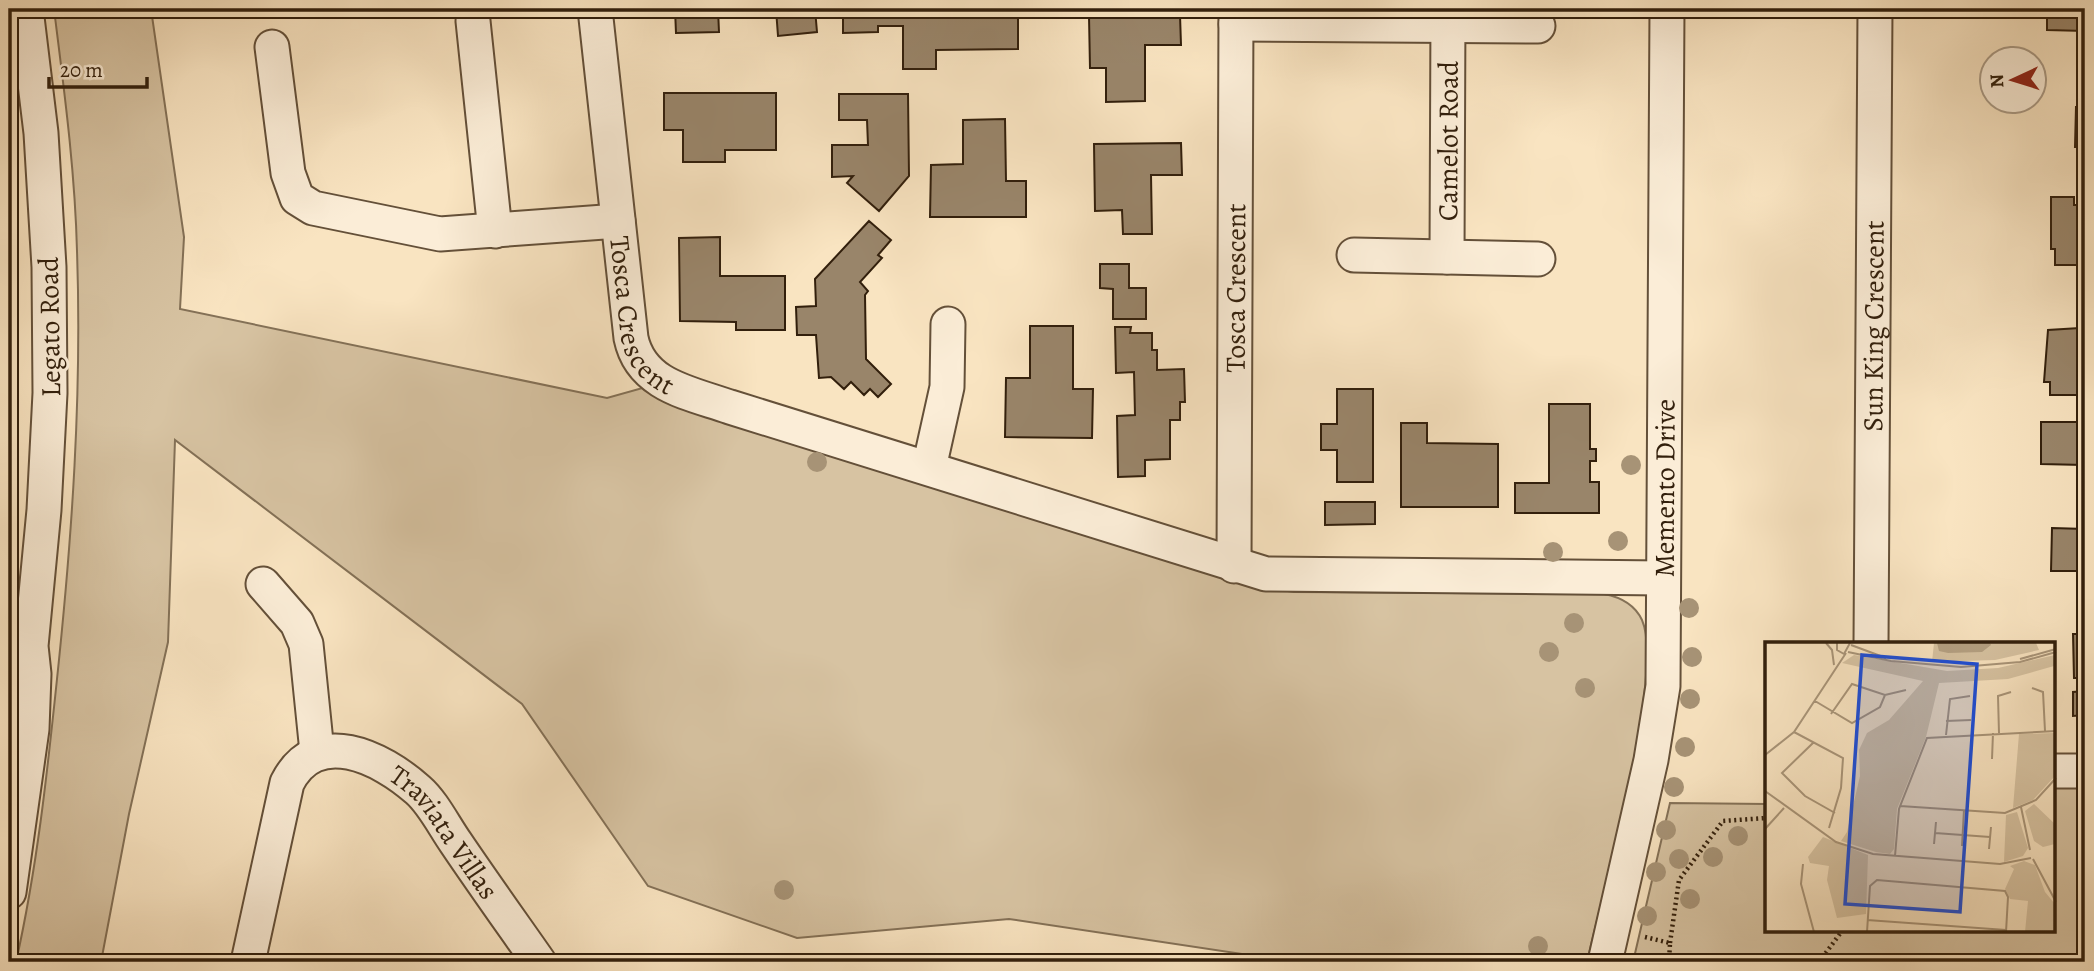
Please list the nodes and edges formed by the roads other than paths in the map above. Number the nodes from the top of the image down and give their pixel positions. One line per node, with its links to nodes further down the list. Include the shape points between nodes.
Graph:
1 (26, 9): 21 (street, Legato Road, via 49,267 50,393)
2 (595, 9): 10 (street, Tosca Crescent)
3 (1667, 9): 18 (street, Memento Drive)
4 (1875, 9): 20 (street, Sun King Crescent)
5 (1236, 16): 6 (street, Camelot Road); 17 (street, Tosca Crescent)
6 (1448, 17): 8 (street, Camelot Road); 13 (street, Camelot Road)
7 (473, 21): 11 (street)
8 (1538, 26)
9 (272, 47): 11 (street, via 288,173 298,198 313,208 440,234)
10 (618, 221): 11 (street); 16 (street, Tosca Crescent, via 634,351 650,375 730,407)
11 (495, 230)
12 (1354, 255): 13 (street, Camelot Road)
13 (1447, 257): 14 (street, Camelot Road)
14 (1538, 258)
15 (948, 324): 16 (street, via 947,387)
16 (929, 468): 17 (street, Tosca Crescent)
17 (1234, 566): 18 (street, Tosca Crescent, via 1279,575)
18 (1663, 578): 29 (street, Memento Drive, via 1663,686)
19 (263, 584): 23 (street, via 297,623 306,644)
20 (1871, 642)
21 (31, 646): 22 (street, Legato Road, via 19,676); 26 (street, Legato Road, via 32,729)
22 (9, 738)
23 (317, 752): 27 (street, via 295,767 287,783); 28 (street, Traviata Villas, via 364,756 391,769 420,792)
24 (2056, 771): 25 (street)
25 (2085, 771)
26 (9, 892)
27 (248, 962)
28 (539, 962)
29 (1605, 962)

